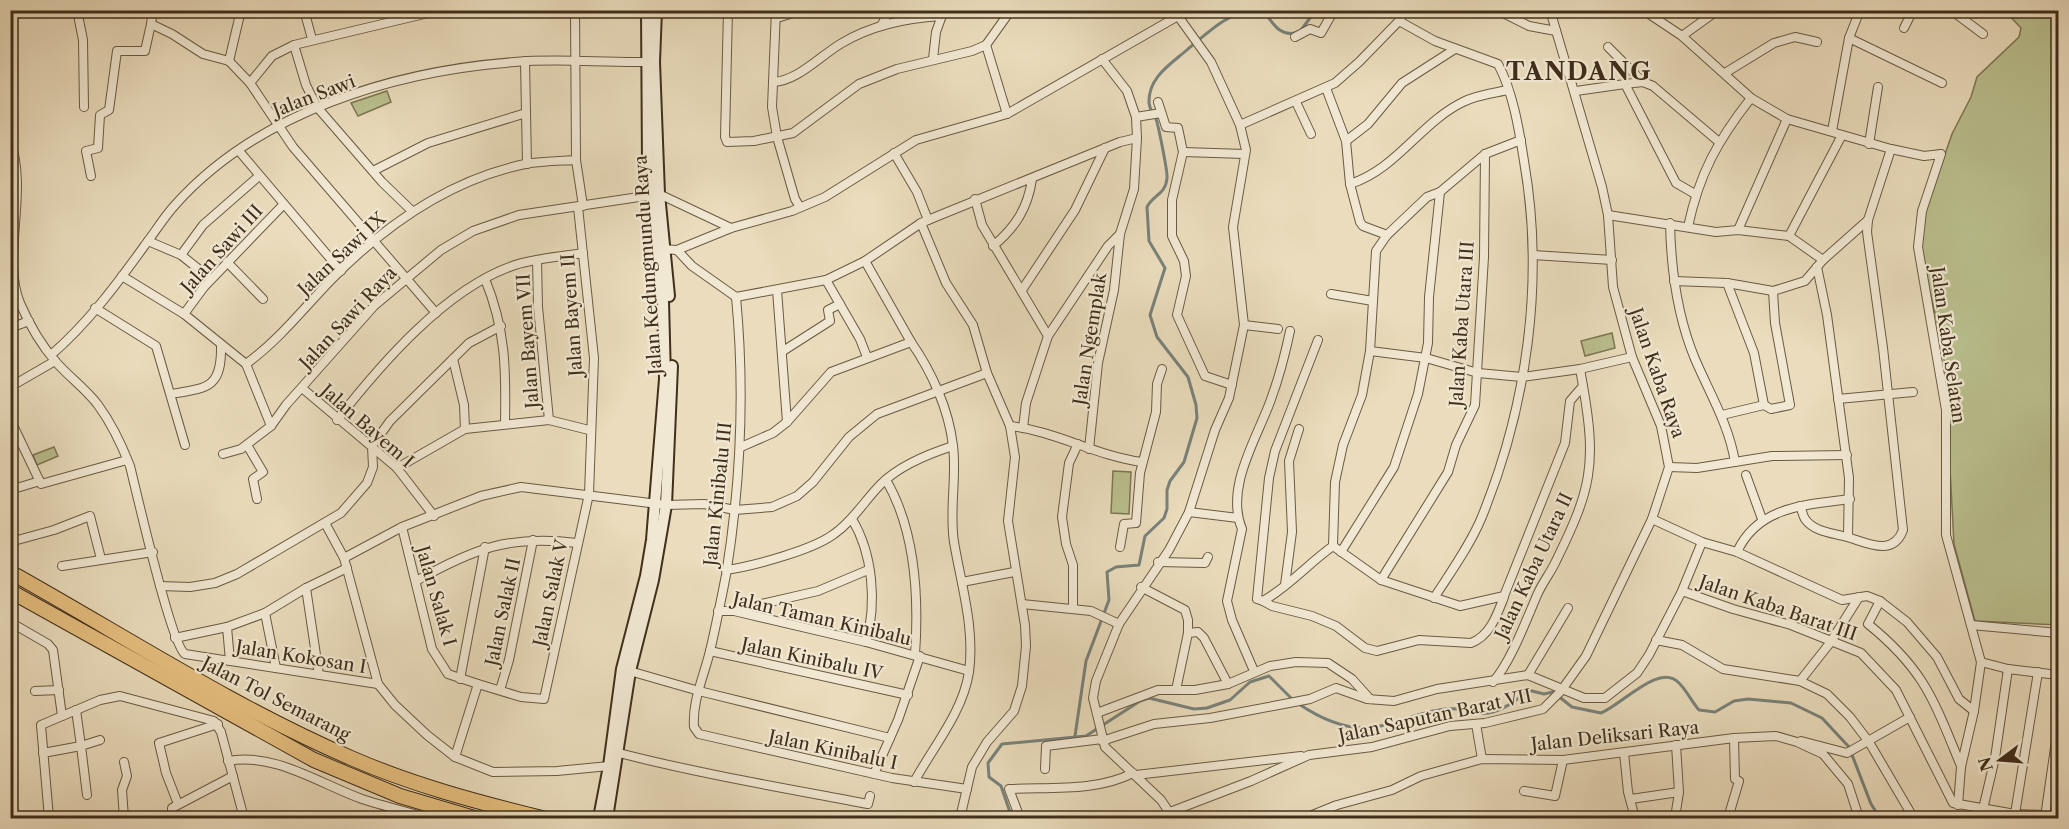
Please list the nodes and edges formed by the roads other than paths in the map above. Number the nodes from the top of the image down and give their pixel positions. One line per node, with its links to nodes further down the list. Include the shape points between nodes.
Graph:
1 (77, 10): 60 (street, via 83,40)
2 (153, 10): 27 (street)
3 (241, 10): 43 (street)
4 (304, 10): 35 (street)
5 (441, 10): 25 (street)
6 (575, 10): 45 (street, Jalan Bayem II)
7 (647, 10): 46 (main road, Jalan Kedungmundu Raya)
8 (656, 10): 95 (main road, Jalan Kedungmundu Raya)
9 (728, 10): 72 (street, via 725,139 728,142)
10 (803, 10): 24 (street)
11 (890, 10): 28 (street)
12 (1011, 10): 38 (street)
13 (1334, 10): 33 (street, via 1321,33 1310,30)
14 (1405, 10): 26 (street)
15 (1497, 10): 30 (street, via 1529,26)
16 (1550, 10): 30 (street, Jalan Kaba Raya)
17 (1643, 10): 32 (street)
18 (1718, 10): 32 (street)
19 (1860, 10): 34 (street)
20 (1912, 10): 29 (street)
21 (1951, 10): 31 (street)
22 (942, 13): 28 (street); 41 (street)
23 (1180, 13): 42 (street); 68 (street, via 1211,62)
24 (777, 14): 48 (street)
25 (395, 15): 35 (street)
26 (1399, 21): 40 (street); 54 (street, via 1359,63)
27 (151, 24): 43 (street, via 203,54); 89 (street, via 145,51 117,51 109,110 100,115 98,148 86,151)
28 (881, 26): 48 (street, via 842,42 786,80)
29 (1904, 28)
30 (1556, 31): 56 (street, Jalan Kaba Raya)
31 (1983, 34)
32 (1682, 36): 47 (street)
33 (1295, 37)
34 (1849, 38): 51 (street); 69 (street)
35 (312, 39): 37 (street)
36 (1816, 42): 47 (street, via 1795,37 1774,43)
37 (294, 45): 50 (street, via 272,56); 61 (street)
38 (986, 45): 41 (street); 64 (street)
39 (1608, 47): 49 (street)
40 (1455, 48): 55 (street, via 1498,64); 76 (street, via 1402,83 1368,124)
41 (933, 59): 72 (street, via 859,84 793,133)
42 (1102, 59): 64 (street); 65 (street, Jalan Ngemplak, via 1127,91)
43 (229, 61): 50 (street)
44 (525, 61): 45 (street, Jalan Sawi); 61 (street, Jalan Sawi, via 437,71); 62 (street)
45 (575, 61): 46 (street, Jalan Sawi); 86 (street, Jalan Bayem II)
46 (646, 62): 95 (main road, Jalan Kedungmundu Raya)
47 (1725, 73): 57 (street)
48 (773, 82): 72 (street)
49 (1643, 82): 52 (street); 77 (street, via 1653,86)
50 (250, 83): 67 (street)
51 (1942, 83)
52 (1625, 84): 56 (street); 94 (street, via 1676,183)
53 (1878, 87): 78 (street)
54 (1326, 88): 59 (street); 76 (street)
55 (1508, 90): 75 (street); 92 (street, via 1463,101 1438,118 1396,159)
56 (1576, 92): 102 (street, Jalan Kaba Raya)
57 (1751, 98): 66 (street); 77 (street)
58 (1158, 102): 63 (street)
59 (1296, 102): 68 (street); 70 (street)
60 (84, 107)
61 (317, 107): 67 (street, Jalan Sawi); 88 (street)
62 (526, 113): 87 (street); 88 (street, via 428,143)
63 (1161, 113): 65 (street); 82 (street, via 1168,129 1179,130)
64 (1007, 114): 83 (street, via 915,140)
65 (1136, 117): 73 (street, Jalan Ngemplak)
66 (1787, 119): 69 (street); 108 (street)
67 (278, 124): 81 (street, Jalan Sawi); 112 (street, via 293,147)
68 (1240, 125): 84 (street)
69 (1832, 132): 71 (street)
70 (1311, 134)
71 (1842, 135): 78 (street); 111 (street)
72 (777, 137): 99 (street)
73 (1137, 138): 79 (street); 109 (street, Jalan Ngemplak, via 1134,189)
74 (10, 140): 101 (street, via 17,173)
75 (1521, 140): 85 (street); 118 (street)
76 (1346, 141): 92 (street)
77 (1719, 142): 94 (street)
78 (1869, 144): 80 (street)
79 (1106, 148): 91 (street); 134 (street, via 1075,210)
80 (1891, 150): 103 (street); 266 (street, Jalan Kaba Selatan, via 1924,156 1941,154 1922,211 1918,247 1946,410 1946,535)
81 (239, 151): 90 (street); 113 (street, Jalan Sawi, via 198,181)
82 (1183, 152): 84 (street); 167 (street, via 1171,206 1173,240 1186,270 1178,319 1205,376)
83 (894, 153): 99 (street, via 825,197); 104 (street, via 917,192)
84 (1245, 154): 145 (street, via 1233,227)
85 (1485, 154): 93 (street); 165 (street, Jalan Kaba Utara III)
86 (576, 160): 87 (street, Jalan Sawi IX); 98 (street, Jalan Bayem II)
87 (527, 164): 100 (street, Jalan Sawi IX, via 455,188)
88 (373, 171): 100 (street)
89 (91, 176)
90 (259, 176): 97 (street); 117 (street, via 203,225)
91 (1032, 180): 96 (street); 114 (street, via 1026,204 1014,226)
92 (1350, 184): 110 (street, via 1363,226)
93 (1440, 192): 110 (street, via 1427,197); 159 (street)
94 (1695, 194): 106 (street)
95 (654, 195): 98 (street, Jalan Sawi Raya); 107 (street); 115 (main road, Jalan Kedungmundu Raya)
96 (975, 199): 104 (street); 114 (street)
97 (283, 205): 123 (street, Jalan Sawi III); 125 (street)
98 (581, 206): 116 (street, Jalan Bayem II); 127 (street, Jalan Sawi Raya, via 519,215 473,231)
99 (800, 207): 107 (street)
100 (412, 211): 112 (street, Jalan Sawi IX)
101 (14, 215): 144 (street, via 13,278)
102 (1608, 215): 105 (street); 122 (street, Jalan Kaba Raya)
103 (1868, 220): 120 (street); 174 (street)
104 (925, 221): 121 (street); 164 (street, via 946,283 973,325)
105 (1670, 224): 106 (street); 131 (street)
106 (1688, 227): 108 (street, via 1716,232)
107 (731, 228): 115 (street)
108 (1738, 230): 111 (street)
109 (1120, 234): 150 (street, Jalan Ngemplak); 195 (street, Jalan Ngemplak, via 1114,290 1098,363)
110 (1387, 235): 139 (street, via 1376,251)
111 (1789, 236): 120 (street)
112 (374, 240): 125 (street, Jalan Sawi IX); 127 (street)
113 (148, 242): 117 (street); 126 (street, Jalan Sawi)
114 (993, 246): 134 (street)
115 (666, 249): 137 (street); 210 (main road, Jalan Kedungmundu Raya)
116 (583, 253): 119 (street); 188 (street, Jalan Bayem II, via 594,358)
117 (182, 255): 128 (street)
118 (1533, 255): 122 (street); 166 (street)
119 (537, 260): 129 (street); 180 (street, Jalan Bayem VII)
120 (1823, 260): 124 (street)
121 (865, 261): 130 (street); 152 (street)
122 (1611, 261): 157 (street, Jalan Kaba Raya, via 1613,287)
123 (227, 262): 128 (street, Jalan Sawi III); 138 (street)
124 (1817, 267): 135 (street, via 1804,281); 175 (street)
125 (341, 271): 161 (street, Jalan Sawi IX, via 287,330)
126 (122, 276): 141 (street, Jalan Sawi); 143 (street)
127 (405, 277): 142 (street); 170 (street, Jalan Sawi Raya)
128 (211, 279): 143 (street, Jalan Sawi III)
129 (485, 279): 142 (street); 146 (street)
130 (825, 280): 133 (street); 140 (street)
131 (1674, 281): 132 (street); 177 (street, via 1695,358)
132 (1727, 283): 135 (street); 176 (street, via 1754,353)
133 (777, 290): 137 (street); 154 (street)
134 (1022, 290): 150 (street)
135 (1773, 291): 176 (street, via 1790,405 1772,409)
136 (1331, 294): 139 (street)
137 (736, 297): 194 (street, Jalan Kinibalu III, via 742,355)
138 (263, 299)
139 (1373, 301): 155 (street)
140 (840, 304): 154 (street, via 828,310 830,321); 156 (street)
141 (95, 308): 158 (street, Jalan Sawi); 173 (street, via 156,346)
142 (436, 313): 179 (street, via 370,378)
143 (184, 314): 153 (street)
144 (29, 321): 147 (street); 158 (street)
145 (1244, 325): 148 (street); 167 (street)
146 (501, 326): 160 (street, via 469,343); 182 (street)
147 (10, 328)
148 (1278, 329)
149 (1290, 331): 215 (street, via 1283,366 1241,478)
150 (1048, 336): 185 (street, Jalan Ngemplak, via 1026,403)
151 (1318, 340): 254 (street, via 1283,426 1269,478 1256,596)
152 (911, 342): 156 (street); 171 (street)
153 (220, 345): 161 (street); 173 (street, via 217,378 202,389)
154 (783, 351): 181 (street)
155 (1370, 351): 159 (street); 226 (street, via 1362,396 1343,444 1335,482)
156 (867, 357): 181 (street, via 831,372)
157 (1632, 357): 163 (street); 201 (street, Jalan Kaba Raya, via 1661,426)
158 (53, 358): 169 (street, Jalan Sawi); 198 (street, via 102,411)
159 (1426, 358): 165 (street); 230 (street, via 1394,467)
160 (453, 359): 186 (street, via 464,405); 192 (street, via 390,421)
161 (246, 364): 183 (street)
162 (1162, 369): 199 (street, via 1150,443)
163 (1580, 369): 166 (street); 168 (street, Jalan Kaba Utara II)
164 (987, 373): 171 (street); 184 (street)
165 (1478, 373): 166 (street); 242 (street, Jalan Kaba Utara III, via 1475,405 1448,472)
166 (1522, 377): 253 (street, via 1515,418 1481,519)
167 (1232, 385): 213 (street)
168 (1583, 386): 251 (street, via 1570,401 1566,444); 289 (street, Jalan Kaba Utara II, via 1591,472 1581,510 1539,590 1527,622)
169 (10, 387)
170 (302, 388): 179 (street, Jalan Bayem I); 183 (street, Jalan Sawi Raya)
171 (938, 392): 193 (street); 212 (street, via 877,414 849,437 797,496 772,507)
172 (1913, 392): 174 (street)
173 (171, 394): 190 (street)
174 (1887, 394): 175 (street); 221 (street, via 1903,530 1899,540 1884,547)
175 (1838, 399): 197 (street)
176 (1764, 405): 177 (street)
177 (1722, 415): 200 (street)
178 (10, 419): 205 (street)
179 (338, 420): 192 (street, Jalan Bayem I)
180 (549, 420): 182 (street); 188 (street)
181 (786, 422): 194 (street, via 773,433)
182 (505, 423): 186 (street)
183 (271, 426): 191 (street, Jalan Sawi Raya)
184 (1010, 426): 185 (street); 240 (street, via 1015,468 1008,521)
185 (1023, 428): 189 (street)
186 (465, 429): 202 (street)
187 (1299, 429): 245 (street, via 1288,461 1292,532)
188 (589, 430): 207 (street, Jalan Bayem II)
189 (1078, 444): 195 (street); 258 (street, via 1069,463 1062,517 1073,564)
190 (185, 445)
191 (247, 445): 196 (street, Jalan Sawi Raya); 208 (street, via 264,472 253,479)
192 (372, 446): 202 (street, Jalan Bayem I); 219 (street, via 373,467 367,483 341,513)
193 (953, 446): 204 (street, via 922,456); 244 (street, via 953,539)
194 (741, 447): 212 (street, Jalan Kinibalu III)
195 (1089, 449): 199 (street)
196 (223, 454)
197 (1847, 454): 200 (street, via 1772,456); 209 (street)
198 (128, 460): 205 (street, via 42,484); 229 (street)
199 (1142, 462): 228 (street, via 1136,524 1124,524)
200 (1735, 462): 201 (street, via 1697,468)
201 (1669, 467): 217 (street, Jalan Kaba Raya)
202 (398, 468): 214 (street, Jalan Bayem I)
203 (1746, 475): 218 (street)
204 (886, 480): 216 (street); 275 (street, via 905,524 918,617)
205 (40, 481): 206 (street)
206 (10, 490)
207 (588, 494): 210 (street); 214 (street, via 520,487 500,490); 225 (street, Jalan Salak V)
208 (257, 499)
209 (1850, 499): 211 (street); 221 (street)
210 (660, 505): 212 (street, via 704,504); 280 (main road, Jalan Kedungmundu Raya)
211 (1800, 506): 218 (street); 221 (street, via 1812,525)
212 (735, 510): 238 (street, Jalan Kinibalu III)
213 (1189, 512): 215 (street); 235 (street)
214 (434, 516): 220 (street)
215 (1238, 518): 282 (street, via 1241,543 1227,601)
216 (852, 519): 238 (street, via 819,544); 239 (street, via 867,550)
217 (1652, 519): 224 (street); 296 (street, Jalan Kaba Raya, via 1586,656)
218 (1762, 519): 231 (street)
219 (326, 523): 233 (street); 246 (street, via 237,574 206,584)
220 (402, 527): 233 (street); 243 (street, Jalan Salak I)
221 (1848, 537)
222 (533, 540): 225 (street); 227 (street); 294 (street, Jalan Salak II)
223 (10, 542): 234 (street, via 90,516)
224 (1702, 542): 231 (street); 250 (street)
225 (577, 543): 300 (street, Jalan Salak V)
226 (1333, 546): 230 (street); 245 (street)
227 (485, 547): 243 (street); 287 (street)
228 (1120, 547)
229 (153, 552): 234 (street); 246 (street)
230 (1341, 552): 242 (street)
231 (1737, 552): 252 (street, via 1842,600)
232 (1208, 557): 235 (street, via 1204,563)
233 (344, 558): 237 (street)
234 (100, 559): 236 (street)
235 (1158, 562): 247 (street)
236 (62, 566)
237 (346, 568): 248 (street); 290 (street)
238 (726, 570): 260 (street, Jalan Kinibalu III)
239 (868, 570): 257 (street, via 818,591); 272 (street, via 872,621)
240 (1014, 572): 244 (street); 256 (street)
241 (10, 573): 355 (highway, Jalan Tol Semarang, via 350,758 434,790)
242 (1381, 580): 253 (street)
243 (416, 581): 287 (street, Jalan Salak I, via 432,649 448,674)
244 (962, 582): 281 (street, via 968,617)
245 (1284, 585): 254 (street)
246 (160, 586): 270 (street)
247 (1141, 587): 265 (street); 268 (street, via 1185,610)
248 (306, 588): 262 (street); 284 (street)
249 (10, 591): 354 (highway, Jalan Tol Semarang, via 314,760 400,796)
250 (1682, 591): 271 (street); 273 (street, Jalan Kaba Barat III, via 1791,625)
251 (1504, 597): 253 (street, via 1460,606); 254 (street, via 1497,618 1477,641 1419,640 1377,651 1365,648 1335,625)
252 (1859, 597): 255 (street, via 1870,596); 273 (street)
253 (1434, 598)
254 (1263, 600)
255 (1880, 601): 303 (street, via 1908,622 1937,657 1959,699); 329 (street, via 1868,624 1919,673)
256 (1022, 604): 258 (street); 335 (street, via 1026,646 1022,686 1014,711 972,767)
257 (753, 605): 261 (street); 263 (street)
258 (1073, 607): 265 (street, via 1096,612)
259 (1568, 608): 285 (street)
260 (718, 611): 261 (street, Jalan Taman Kinibalu); 274 (street, Jalan Kinibalu III)
261 (734, 611): 263 (street, Jalan Taman Kinibalu)
262 (265, 613): 267 (street); 278 (street)
263 (752, 615): 272 (street, Jalan Taman Kinibalu)
264 (10, 622): 293 (street, via 53,650)
265 (1119, 624): 304 (street, via 1096,681 1093,698)
266 (1971, 625): 269 (street); 277 (street, Jalan Kaba Selatan)
267 (227, 627): 270 (street); 276 (street)
268 (1188, 633): 292 (street, via 1198,632 1204,638); 295 (street)
269 (2058, 633)
270 (175, 638): 276 (street, Jalan Kokosan I, via 183,654)
271 (1656, 640): 288 (street, via 1682,645 1723,669); 296 (street, via 1637,673 1605,698 1584,698)
272 (866, 642): 275 (street, Jalan Taman Kinibalu)
273 (1830, 643): 288 (street); 306 (street, Jalan Kaba Barat III, via 1861,653 1896,690)
274 (710, 651): 298 (street, Jalan Kinibalu III); 299 (street, Jalan Kinibalu IV)
275 (918, 656): 281 (street, Jalan Taman Kinibalu); 299 (street)
276 (230, 662): 278 (street, Jalan Kokosan I)
277 (1981, 662): 279 (street); 303 (street, Jalan Kaba Selatan)
278 (276, 668): 284 (street, Jalan Kokosan I)
279 (2008, 669): 283 (street); 344 (street)
280 (626, 670): 298 (street); 320 (main road, Jalan Kedungmundu Raya); 328 (main road, Jalan Kedungmundu Raya)
281 (969, 671): 334 (street, via 959,704)
282 (1254, 671): 292 (street); 301 (street, via 1296,662 1328,663)
283 (2038, 672): 286 (street); 345 (street)
284 (319, 675): 290 (street, Jalan Kokosan I)
285 (1528, 675): 289 (street); 296 (street)
286 (2058, 675)
287 (460, 679): 291 (street, Jalan Salak I)
288 (1800, 681): 316 (street, via 1827,694)
289 (1492, 682): 301 (street, via 1437,689 1394,701)
290 (378, 684): 323 (street, via 403,712)
291 (478, 684): 294 (street, Jalan Salak I); 323 (street)
292 (1228, 684): 295 (street)
293 (59, 690): 297 (street); 305 (street)
294 (500, 690): 300 (street, Jalan Salak I)
295 (1176, 690): 304 (street, via 1158,690)
296 (1562, 690): 308 (street, Jalan Saputan Barat VII, via 1543,710)
297 (35, 691)
298 (699, 691): 310 (street, Jalan Kinibalu III, via 693,719); 311 (street)
299 (908, 695): 311 (street)
300 (544, 699)
301 (1370, 699): 312 (street, via 1336,688 1310,699 1154,724)
302 (76, 710): 305 (street); 307 (street, via 120,696); 318 (street)
303 (1974, 711): 329 (street, Jalan Kaba Selatan)
304 (1097, 713): 312 (street)
305 (63, 716): 319 (street, via 41,725)
306 (1910, 717): 316 (street); 343 (street, Jalan Kaba Barat III, via 1950,799)
307 (218, 724): 326 (street); 342 (street, via 159,743)
308 (1476, 724): 322 (street, Jalan Saputan Barat VII, via 1450,726 1372,747); 324 (street)
309 (2058, 727): 347 (street)
310 (696, 730): 331 (street, Jalan Kinibalu I, via 759,750)
311 (890, 738): 331 (street)
312 (1102, 738): 330 (street, via 1046,746); 332 (street, via 1114,757)
313 (1734, 738): 315 (street, Jalan Deliksari Raya, via 1776,736); 317 (street, Jalan Deliksari Raya); 363 (street, via 1733,767 1739,782)
314 (100, 740): 318 (street)
315 (1797, 741): 316 (street, via 1851,751); 364 (street, Jalan Deliksari Raya, via 1823,754 1842,773)
316 (1869, 742): 348 (street)
317 (1676, 745): 321 (street, Jalan Deliksari Raya); 337 (street)
318 (81, 746): 319 (street); 338 (street)
319 (43, 753): 349 (street)
320 (619, 753): 339 (street, via 737,781 848,801 868,804); 340 (main road, Jalan Kedungmundu Raya)
321 (1624, 753): 325 (street, Jalan Deliksari Raya); 341 (street)
322 (1308, 755): 332 (street, Jalan Saputan Barat VII); 346 (street, Jalan Saputan Barat VII)
323 (455, 757): 328 (street, via 493,772)
324 (1482, 759): 325 (street, Jalan Deliksari Raya); 360 (street, Jalan Deliksari Raya, via 1421,776 1392,790 1337,805)
325 (1563, 760): 336 (street, via 1555,796)
326 (228, 761): 333 (street); 353 (street, via 253,759 273,764 363,799)
327 (124, 762): 350 (street)
328 (609, 766): 340 (main road, Jalan Kedungmundu Raya)
329 (1961, 767): 343 (street, Jalan Kaba Selatan)
330 (1046, 769)
331 (874, 774): 334 (street, Jalan Kinibalu I)
332 (1135, 774): 346 (street); 359 (street, Jalan Saputan Barat VII, via 1071,788 1009,789)
333 (233, 776): 342 (street); 352 (street)
334 (915, 782): 335 (street, Jalan Kinibalu I)
335 (967, 789): 358 (street)
336 (1524, 791)
337 (1679, 792): 341 (street); 362 (street)
338 (87, 795)
339 (870, 796)
340 (606, 799): 356 (main road); 357 (main road)
341 (1631, 799): 361 (street)
342 (178, 804): 351 (street, via 170,810)
343 (1958, 805): 344 (street)
344 (1983, 809): 345 (street)
345 (2015, 814): 347 (street)
346 (1172, 815)
347 (2045, 817)
348 (1913, 818)
349 (49, 819)
350 (124, 819)
351 (172, 819)
352 (244, 819)
353 (429, 819)
354 (474, 819)
355 (542, 819)
356 (598, 819)
357 (606, 819)
358 (960, 819)
359 (1020, 819)
360 (1305, 819)
361 (1635, 819)
362 (1675, 819)
363 (1728, 819)
364 (1859, 819)

